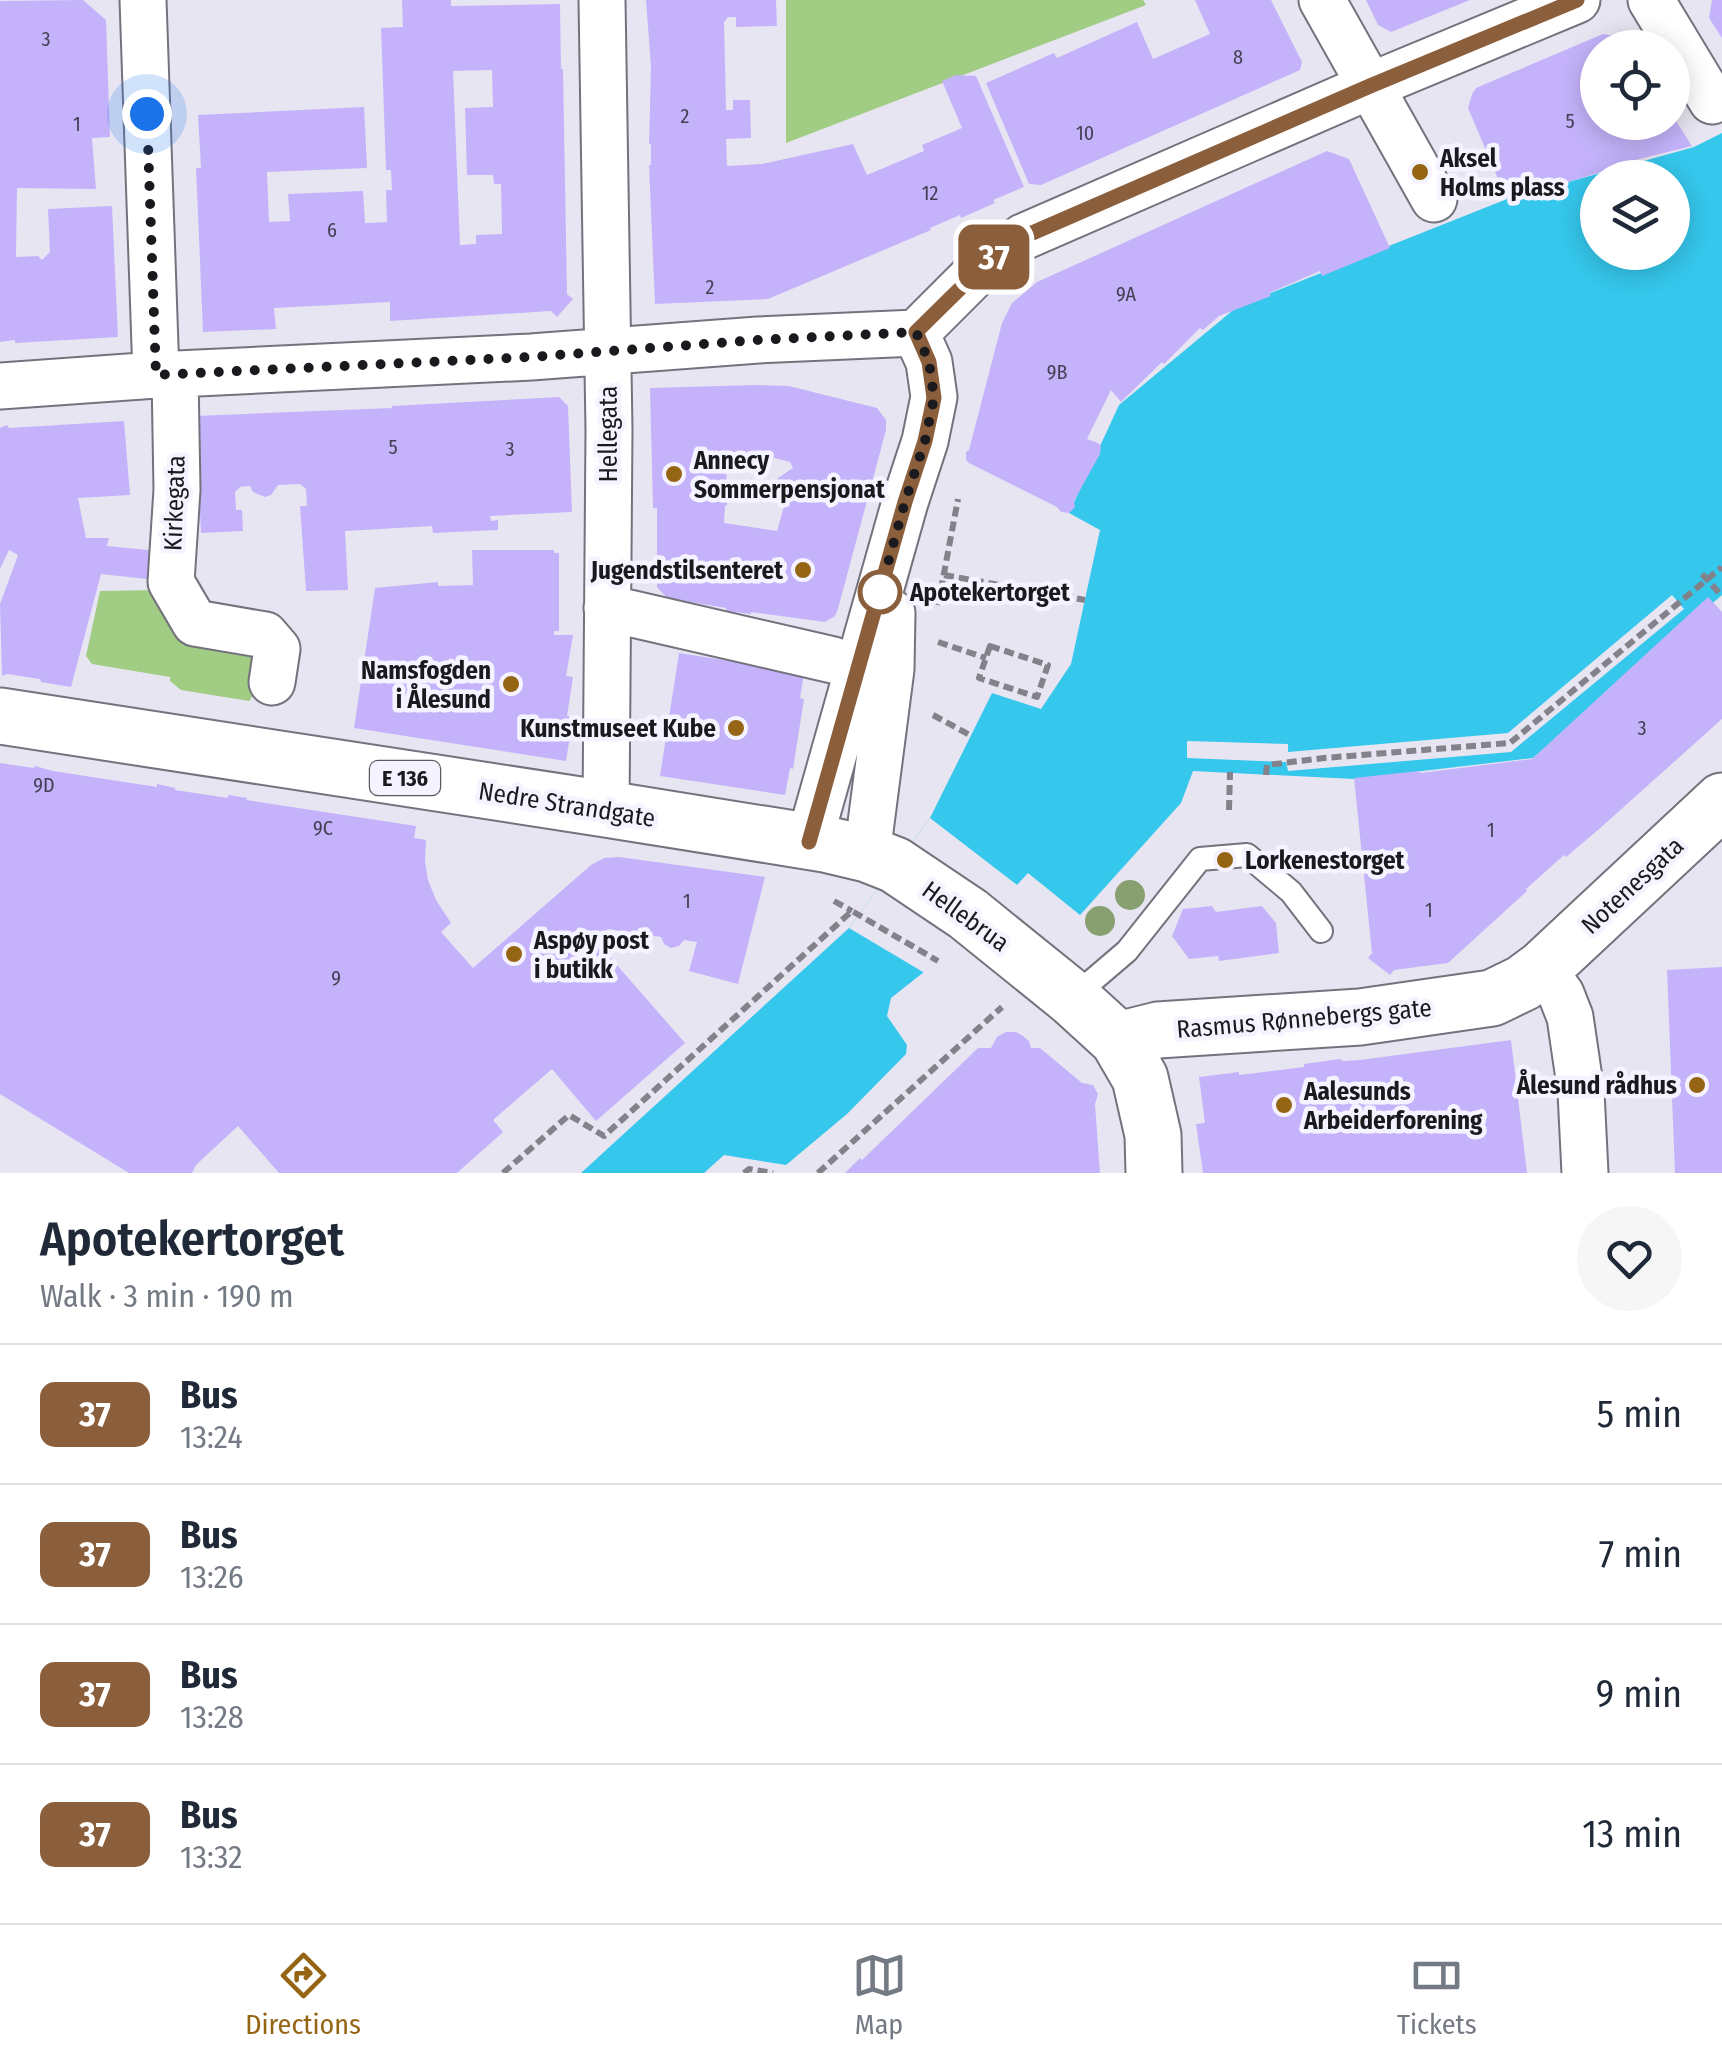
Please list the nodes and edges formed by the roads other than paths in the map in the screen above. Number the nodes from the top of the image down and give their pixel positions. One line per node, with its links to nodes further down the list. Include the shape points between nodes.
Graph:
1 (144, 0): 11 (street)
2 (602, 0): 10 (street, Hellegata)
3 (1322, 0): 6 (street)
4 (1577, 0): 6 (street)
5 (1651, 0): 7 (street)
6 (1370, 86): 8 (street); 9 (street, via 1023,237 987,262)
7 (1712, 101)
8 (1434, 199)
9 (916, 332): 10 (street); 13 (street, via 934,398)
10 (607, 350): 11 (street); 14 (street, Hellegata)
11 (166, 375): 12 (street); 16 (street, Kirkegata, via 177,490 171,582 194,622 265,635 277,648)
12 (0, 386)
13 (894, 547): 20 (street); 21 (street)
14 (608, 608): 15 (street); 19 (street, Hellegata)
15 (833, 660)
16 (272, 682)
17 (0, 716): 19 (main road, Nedre Strandgate / E 136)
18 (1722, 801): 23 (main road, Notenesgata)
19 (606, 809): 20 (main road, Nedre Strandgate / E 136)
20 (809, 842): 21 (main road, Nedre Strandgate / E 136)
21 (881, 860): 24 (main road, Hellebrua / E 136, via 968,914)
22 (1321, 930): 24 (lane, via 1291,892 1247,854 1200,859 1128,951)
23 (1542, 968): 25 (main road, Rasmus Rønnebergs gate, via 1492,998 1360,1018 1158,1030); 27 (street, via 1570,1017)
24 (1031, 998): 25 (main road, E 136)
25 (1118, 1040): 26 (main road, E 136, via 1140,1078)
26 (1154, 1173)
27 (1585, 1173)

